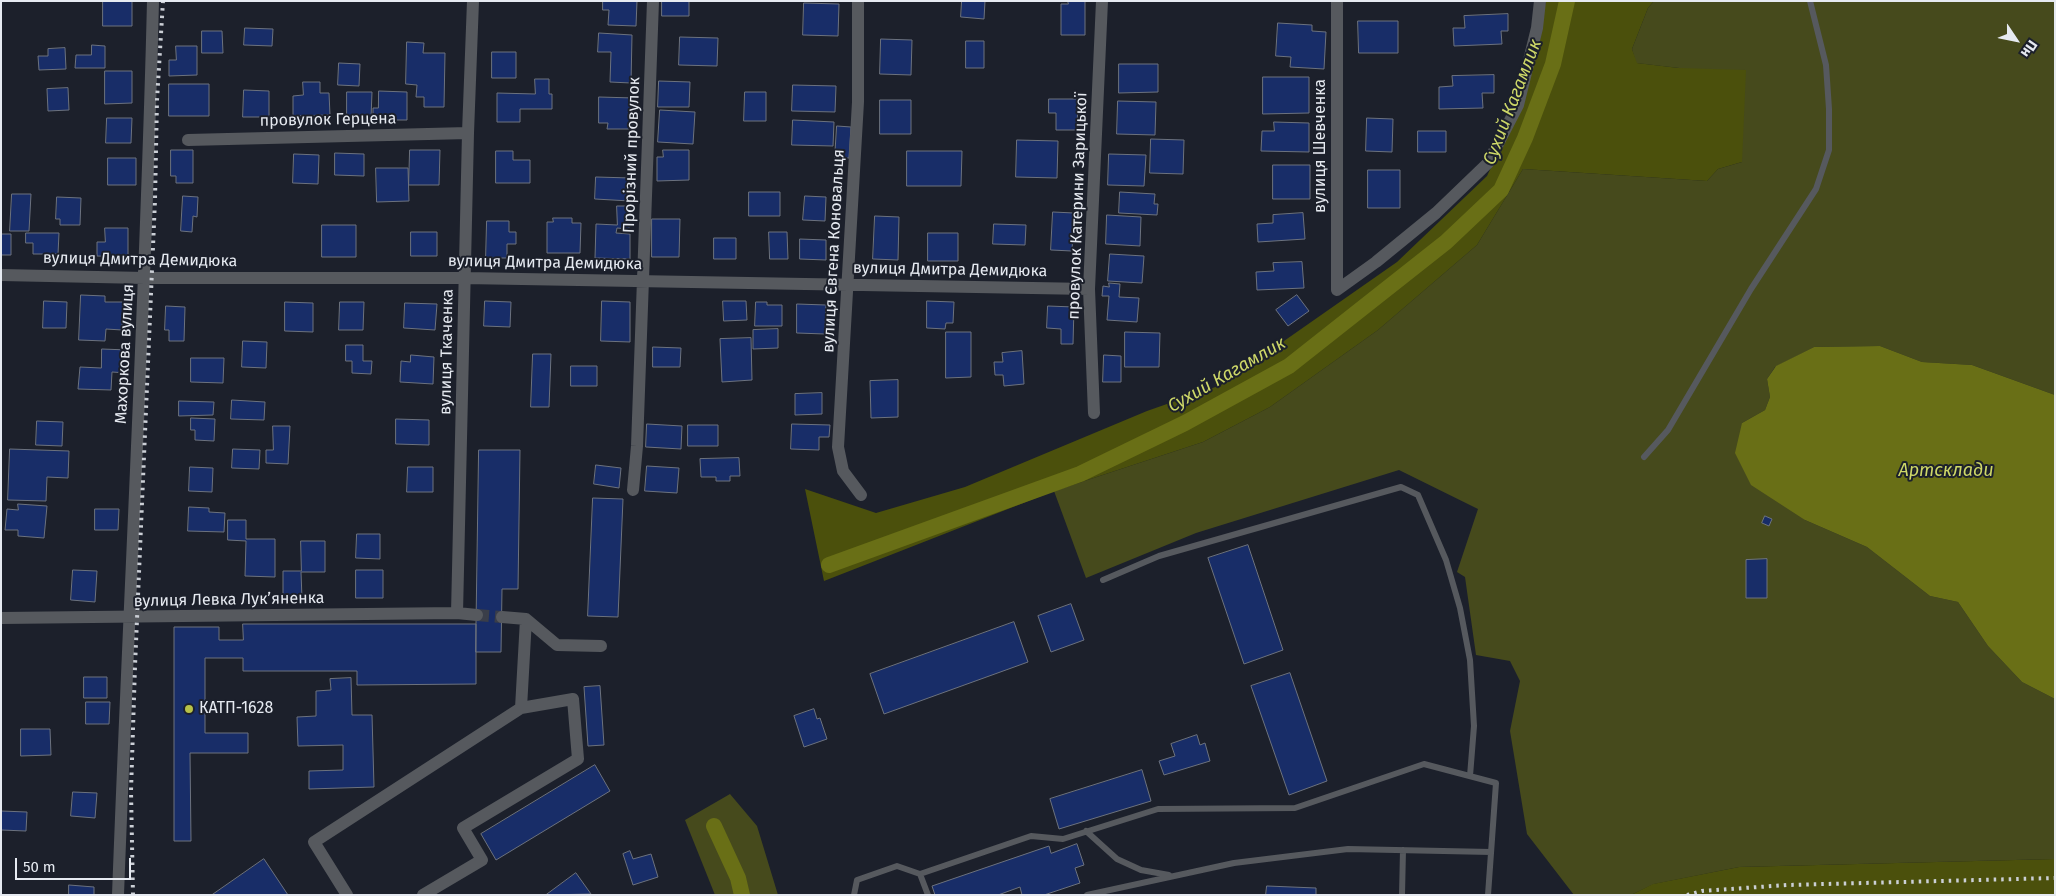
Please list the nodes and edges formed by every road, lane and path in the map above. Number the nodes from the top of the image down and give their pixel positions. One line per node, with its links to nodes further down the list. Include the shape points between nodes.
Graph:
1 (153, 1): 12 (street, Махоркова вулиця)
2 (472, 1): 9 (street, вулиця Ткаченка)
3 (653, 1): 14 (street, Прорізний провулок)
4 (858, 1): 15 (street, вулиця Євгена Коновальця, via 858,102)
5 (1102, 1): 16 (street, провулок Катерини Зарицької)
6 (1336, 1): 7 (street, вулиця Шевченка, via 1337,290 1436,213 1488,163 1518,105 1538,28)
7 (1540, 1)
8 (1810, 1): 18 (lane, via 1826,65 1829,109 1829,150 1816,189 1751,289 1668,430)
9 (468, 133): 10 (street, провулок Герцена); 13 (street, вулиця Ткаченка)
10 (188, 140)
11 (1, 275): 12 (street, вулиця Дмитра Демидюка)
12 (145, 278): 13 (street, вулиця Дмитра Демидюка); 26 (street, Махоркова вулиця)
13 (465, 278): 14 (street, вулиця Дмитра Демидюка); 22 (street, вулиця Ткаченка)
14 (643, 281): 15 (street, вулиця Дмитра Демидюка); 19 (street, Прорізний провулок)
15 (849, 285): 16 (street, вулиця Дмитра Демидюка); 20 (street, вулиця Євгена Коновальця, via 838,447 843,471)
16 (1089, 289): 17 (street, провулок Катерини Зарицької)
17 (1094, 413)
18 (1644, 457)
19 (633, 490)
20 (861, 495)
21 (1103, 580): 30 (lane, via 1159,556 1401,486 1418,495 1446,560 1470,660 1474,726)
22 (457, 613): 23 (street, вулиця Левка Лукʼяненка); 26 (street, вулиця Левка Лукʼяненка)
23 (477, 615)
24 (502, 617): 27 (street)
25 (1, 618): 26 (street, вулиця Левка Лукʼяненка)
26 (129, 618): 36 (street, Махоркова вулиця)
27 (526, 619): 28 (street, via 557,645); 29 (street)
28 (601, 646)
29 (521, 708): 37 (street, via 314,842); 38 (street, via 574,699 578,759 464,828 482,860)
30 (1470, 776): 31 (lane, via 1424,764 1295,808 1158,809); 33 (lane, via 1496,783)
31 (1086, 832): 34 (lane, via 1063,839 1031,836); 35 (lane, via 1117,859 1141,870)
32 (1402, 850): 33 (lane); 35 (lane, via 1348,849 1234,862); 42 (lane)
33 (1491, 852): 43 (lane)
34 (920, 874): 39 (lane, via 897,866 857,880); 40 (lane)
35 (1172, 876): 41 (lane)
36 (118, 895)
37 (348, 895)
38 (423, 895)
39 (854, 895)
40 (928, 895)
41 (1087, 895)
42 (1402, 895)
43 (1488, 895)

